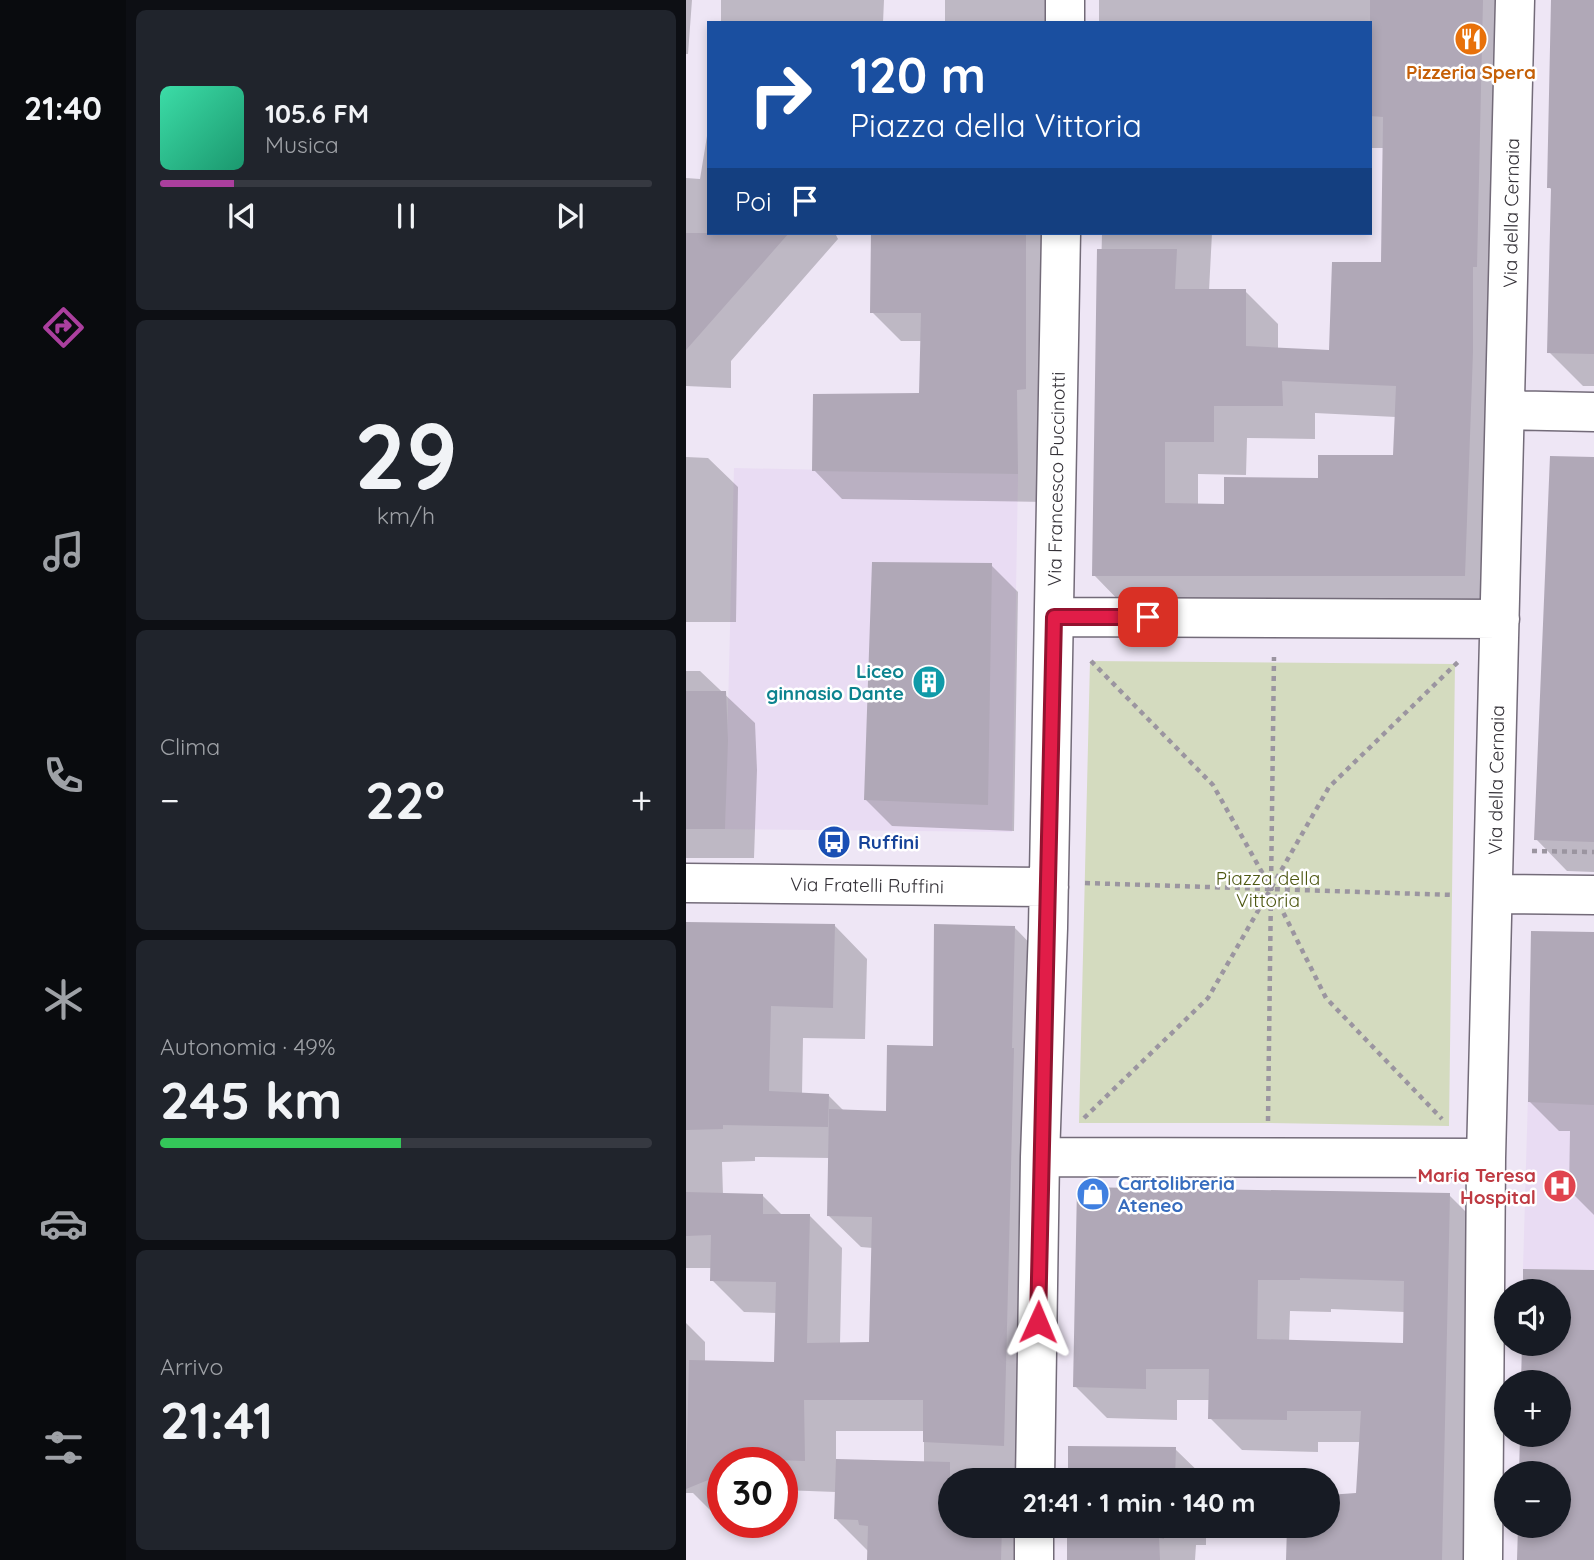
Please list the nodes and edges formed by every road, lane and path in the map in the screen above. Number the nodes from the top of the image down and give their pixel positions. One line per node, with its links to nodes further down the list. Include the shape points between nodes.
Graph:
1 (1065, 0): 3 (street)
2 (1515, 0): 5 (street, Via della Cernaia)
3 (1065, 21)
4 (1061, 235): 7 (street, Via Francesco Puccinotti)
5 (1506, 410): 6 (street); 8 (street, Via della Cernaia)
6 (1594, 412)
7 (1054, 617): 8 (street); 15 (street, Via Francesco Puccinotti)
8 (1500, 619): 17 (street, Via della Cernaia)
9 (1084, 654): 16 (path, via 1213,785)
10 (1274, 656): 16 (path)
11 (1462, 657): 16 (path, via 1329,788)
12 (1529, 851): 13 (path)
13 (1594, 852)
14 (686, 883): 15 (street, Via Fratelli Ruffini)
15 (1064, 885): 16 (path); 22 (street, Via Francesco Puccinotti)
16 (1272, 890): 17 (path); 19 (path, via 1208,998); 20 (path, via 1326,999); 21 (path)
17 (1476, 895): 18 (street); 23 (street, Via della Cernaia)
18 (1594, 895)
19 (1079, 1123)
20 (1449, 1126)
21 (1269, 1128)
22 (1040, 1157): 23 (street); 24 (street, Via Francesco Puccinotti)
23 (1486, 1158): 27 (street, Via della Cernaia)
24 (1035, 1468)
25 (1034, 1538): 26 (street)
26 (1034, 1560)
27 (1483, 1560)

